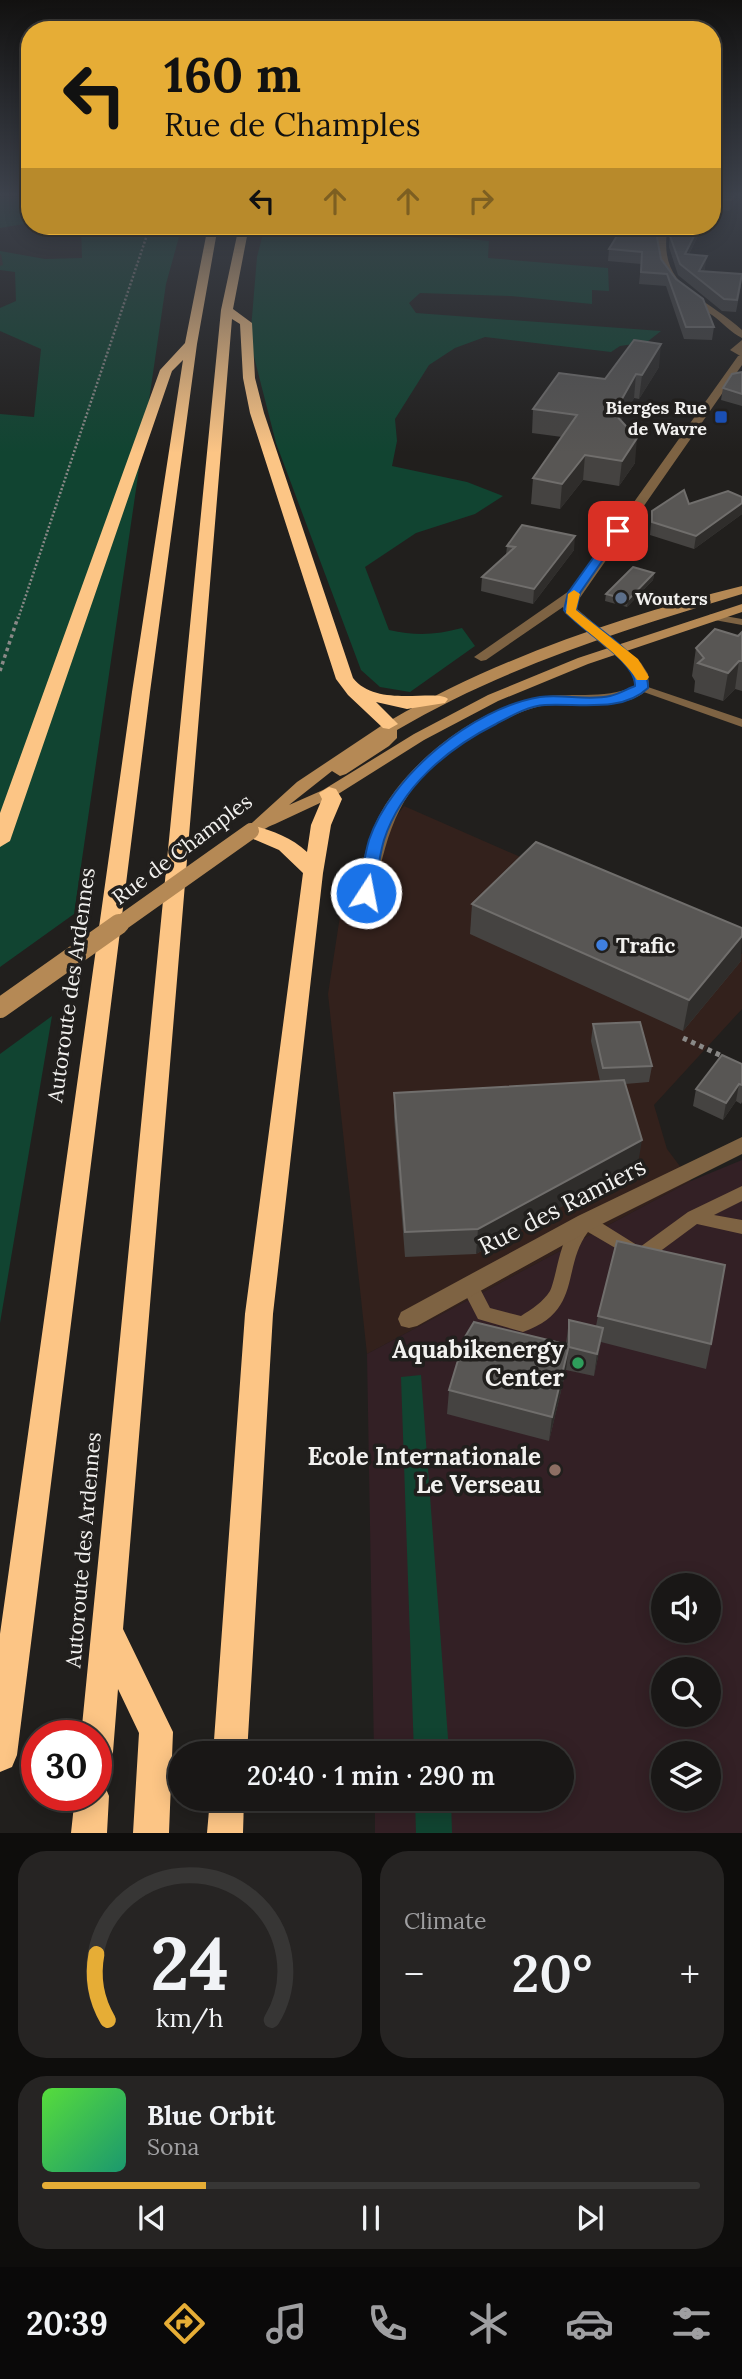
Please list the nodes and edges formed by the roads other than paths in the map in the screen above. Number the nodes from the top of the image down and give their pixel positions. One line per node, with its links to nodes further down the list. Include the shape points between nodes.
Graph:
1 (203, 282): 7 (highway, Autoroute des Ardennes)
2 (233, 282): 4 (highway, Autoroute des Ardennes)
3 (676, 282): 5 (street)
4 (227, 310): 18 (highway, via 246,323 249,378 257,413 345,679); 36 (highway, Autoroute des Ardennes)
5 (742, 335)
6 (742, 342): 8 (street, via 735,350)
7 (191, 344): 25 (highway, via 166,370); 39 (highway, Autoroute des Ardennes)
8 (742, 356): 10 (street)
9 (742, 590): 14 (main road)
10 (574, 593): 14 (street, via 570,610); 16 (street)
11 (742, 608): 12 (main road)
12 (713, 617): 13 (lane); 15 (main road)
13 (742, 622)
14 (597, 636): 15 (street); 19 (main road)
15 (616, 649): 17 (street, via 640,670); 22 (main road, via 482,703)
16 (481, 657)
17 (642, 688): 20 (lane); 27 (street, via 611,701 541,701 517,708 439,752 391,810 377,840)
18 (354, 691): 19 (highway, via 407,704); 21 (highway)
19 (439, 699): 21 (main road)
20 (742, 723)
21 (389, 724): 23 (main road, via 384,743)
22 (329, 793): 23 (main road); 26 (highway)
23 (284, 806): 24 (main road, Rue de Champles)
24 (251, 831): 26 (highway, via 303,856); 28 (main road, Rue de Champles, bridge)
25 (0, 842)
26 (313, 873): 38 (highway, via 259,1314)
27 (361, 919)
28 (0, 1008)
29 (742, 1145): 32 (street, Rue des Ramiers)
30 (742, 1193): 31 (lane)
31 (694, 1217): 32 (lane, via 641,1256); 33 (lane)
32 (586, 1222): 34 (street, Rue des Ramiers); 34 (lane, via 572,1236 561,1291 545,1313 523,1324 484,1314)
33 (742, 1227)
34 (469, 1284): 35 (street, Rue des Ramiers)
35 (409, 1319)
36 (107, 1630): 37 (highway, Autoroute des Ardennes); 43 (highway, via 156,1732)
37 (99, 1720)
38 (231, 1741)
39 (0, 1755)
40 (91, 1811): 42 (highway)
41 (226, 1811): 44 (highway)
42 (89, 1833)
43 (151, 1833)
44 (225, 1833)

